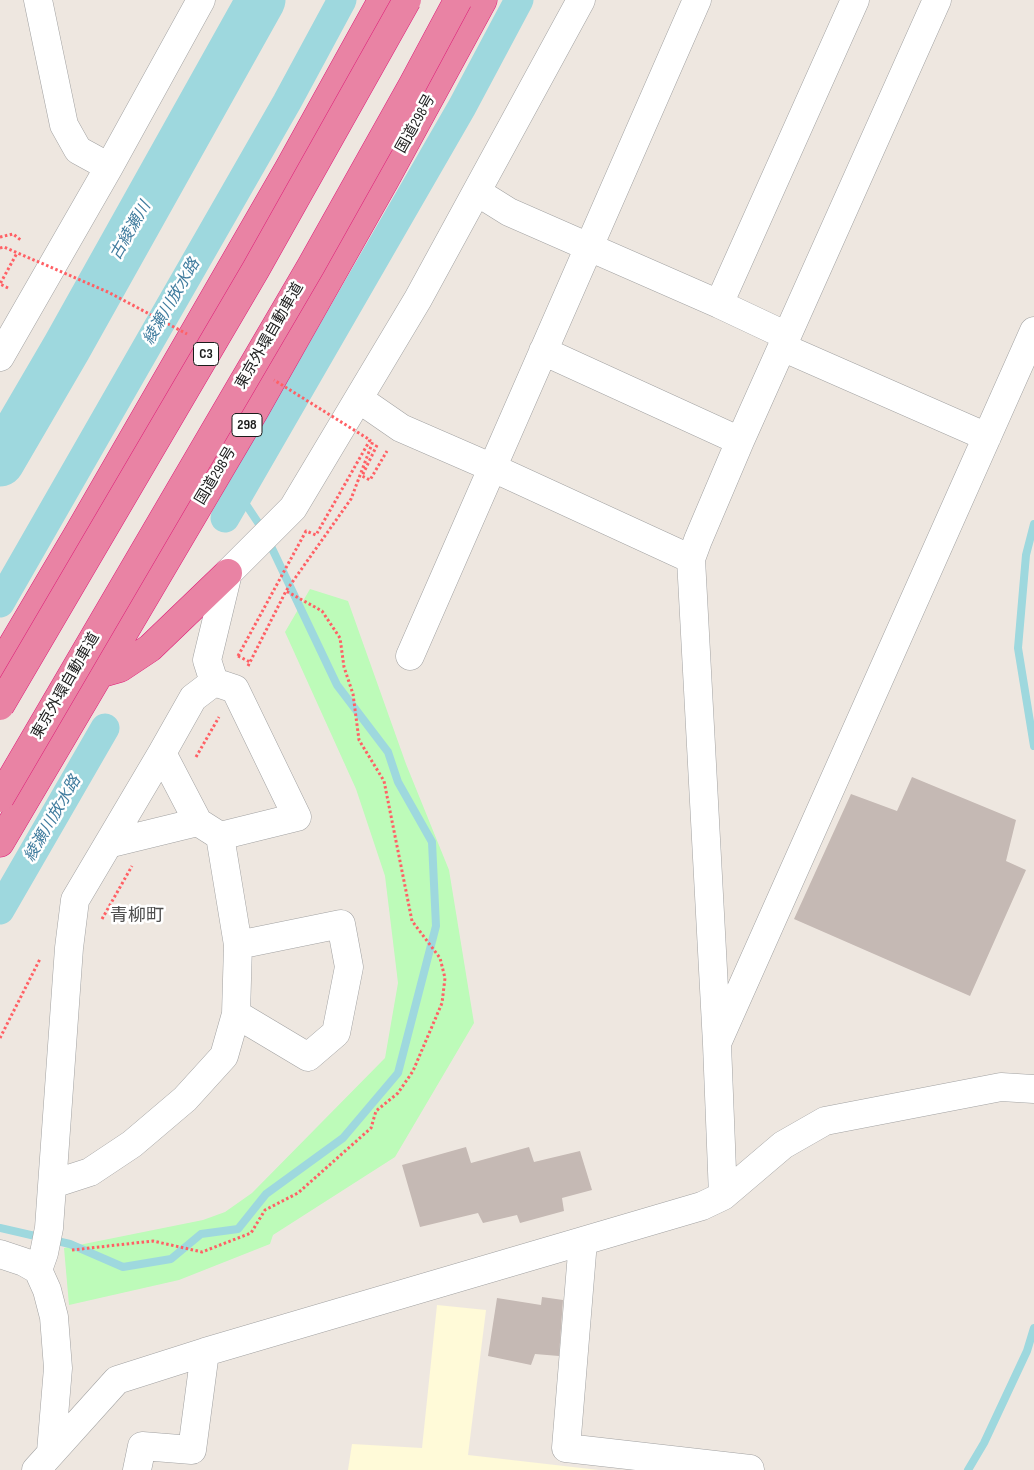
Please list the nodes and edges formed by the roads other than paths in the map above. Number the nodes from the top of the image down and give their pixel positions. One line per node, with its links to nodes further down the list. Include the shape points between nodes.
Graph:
1 (38, 0): 11 (street, via 64,125 78,150)
2 (201, 0): 11 (street)
3 (382, 0): 26 (highway, via 289,168)
4 (407, 0): 29 (highway, C3, bridge, via 256,269)
5 (458, 0): 31 (highway, 東京外環自動車道, bridge, via 311,266)
6 (483, 0): 27 (highway, 国道298号 / 298, via 255,410)
7 (581, 0): 12 (street)
8 (697, 0): 13 (street)
9 (855, 0): 14 (street)
10 (937, 0): 16 (street)
11 (109, 168): 18 (street)
12 (477, 192): 13 (street, via 509,212); 19 (street)
13 (589, 246): 14 (street); 17 (street)
14 (719, 304): 16 (street)
15 (1034, 331): 20 (street)
16 (785, 342): 20 (street); 21 (street)
17 (543, 351): 21 (street); 22 (street)
18 (0, 357)
19 (359, 400): 22 (street, via 401,428); 24 (street, via 293,508)
20 (987, 437): 37 (street)
21 (740, 441): 23 (street)
22 (493, 468): 23 (street); 25 (street)
23 (692, 559): 37 (street)
24 (228, 573): 27 (highway, via 150,648 120,668); 28 (street, via 207,660)
25 (410, 656)
26 (0, 666)
27 (99, 674): 33 (highway, 国道298号 / 298)
28 (214, 682): 30 (street, via 193,698); 32 (street, via 235,689 297,817)
29 (0, 706)
30 (162, 753): 32 (street); 34 (street)
31 (0, 798)
32 (209, 829): 34 (street); 35 (street)
33 (0, 843)
34 (108, 844): 39 (street, via 75,900)
35 (238, 945): 36 (street); 36 (street, via 341,924 348,967 336,1033 308,1057)
36 (236, 1014): 39 (street, via 224,1056 185,1099 132,1144 90,1172)
37 (717, 1044): 40 (street)
38 (1034, 1089): 40 (street, via 1001,1087 825,1121 783,1145)
39 (53, 1184): 43 (street, via 50,1228)
40 (723, 1196): 41 (street, via 702,1206)
41 (583, 1241): 44 (street); 46 (street, via 566,1448)
42 (0, 1254): 43 (street)
43 (38, 1270): 45 (street, via 54,1317 58,1368)
44 (205, 1352): 45 (street, via 117,1380); 47 (street, via 192,1450 142,1446)
45 (43, 1463)
46 (750, 1469)
47 (137, 1470)

